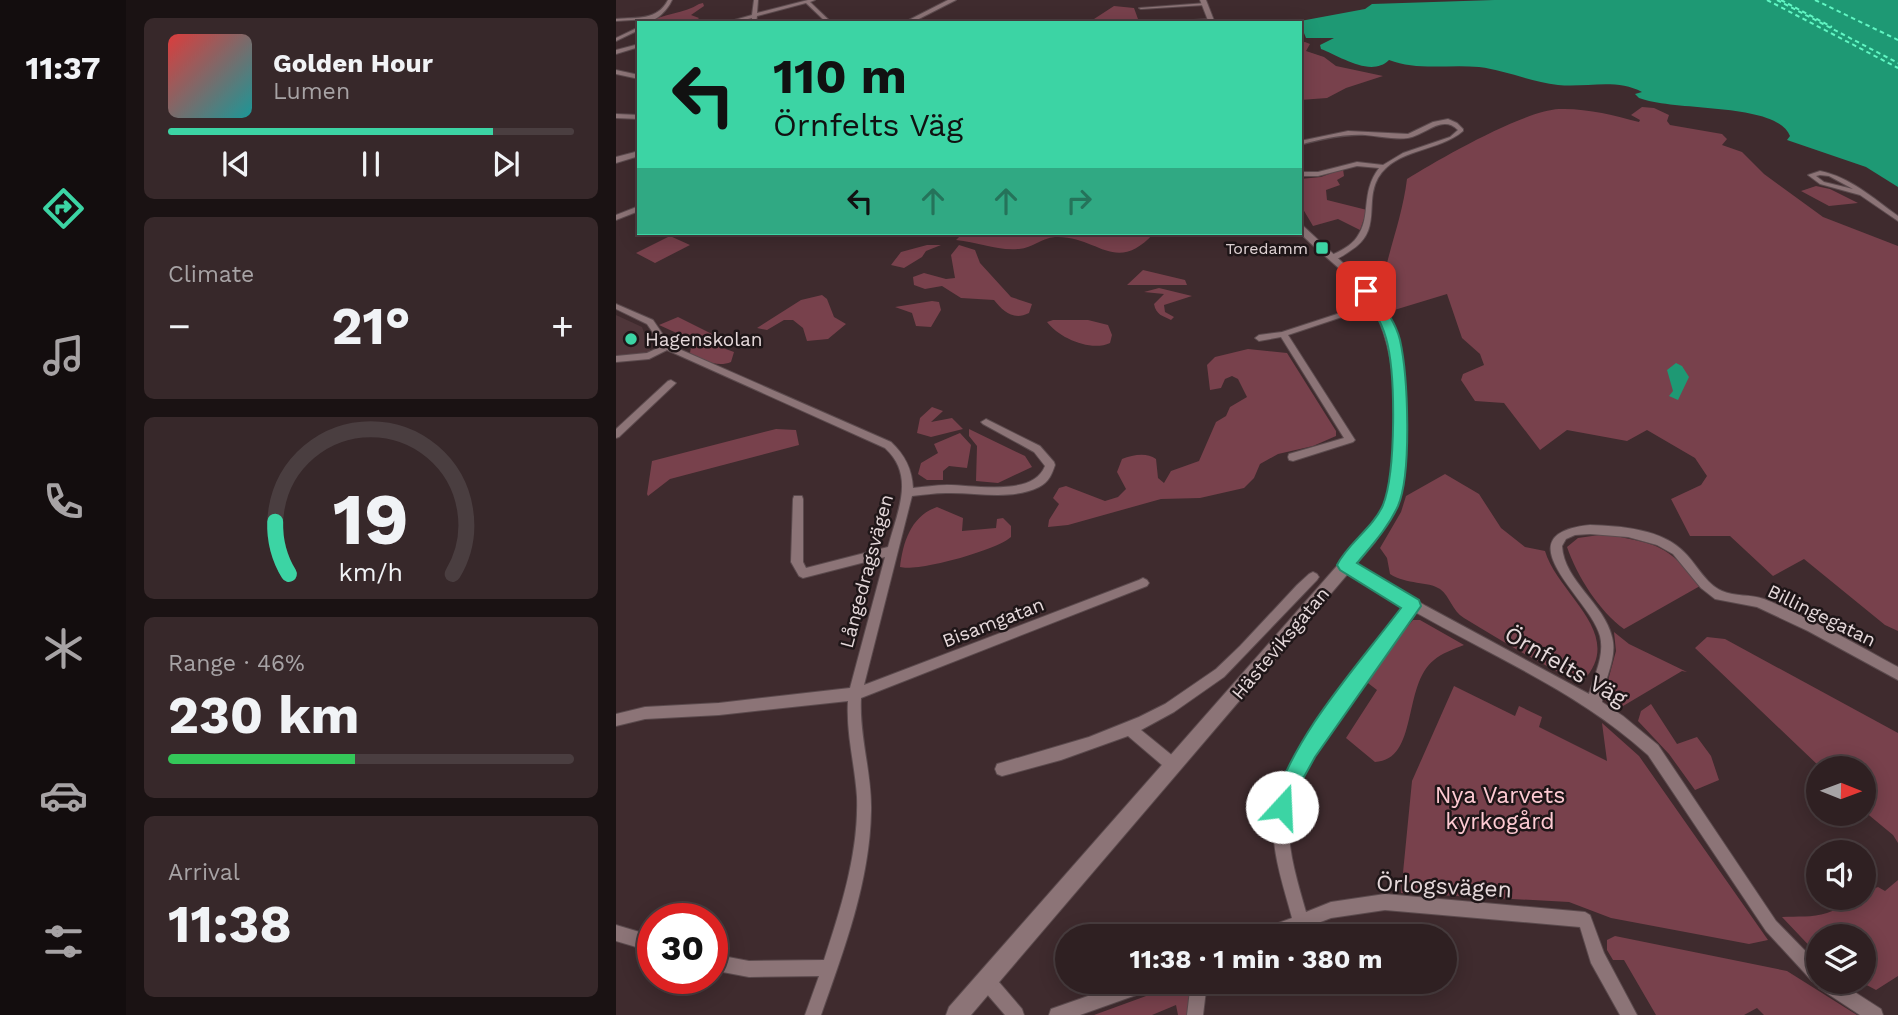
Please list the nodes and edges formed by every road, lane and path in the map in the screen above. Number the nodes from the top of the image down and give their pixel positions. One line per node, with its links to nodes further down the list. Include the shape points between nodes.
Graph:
1 (670, 0): 8 (street, via 665,10)
2 (756, 0): 7 (street)
3 (953, 0): 14 (street)
4 (810, 1): 7 (street); 13 (street)
5 (1204, 2): 6 (street); 15 (street)
6 (1141, 8)
7 (755, 15): 11 (street); 12 (street)
8 (650, 17): 9 (street); 10 (street)
9 (616, 20)
10 (646, 21)
11 (733, 21)
12 (754, 21)
13 (828, 21)
14 (910, 21)
15 (1211, 21)
16 (637, 29): 17 (street)
17 (616, 40)
18 (637, 46): 19 (street)
19 (616, 52)
20 (616, 72): 21 (street)
21 (637, 77)
22 (616, 116): 23 (street)
23 (637, 117)
24 (1302, 143): 27 (street, via 1341,134 1405,136 1440,121 1454,123 1461,130)
25 (637, 154): 26 (street)
26 (616, 160)
27 (1383, 167): 28 (street, via 1357,164); 34 (street, via 1372,182 1370,217 1358,243)
28 (1302, 174)
29 (1859, 193): 29 (street, via 1817,181 1811,175 1832,174); 32 (street)
30 (637, 209): 31 (street)
31 (616, 218)
32 (1898, 219)
33 (1302, 228): 34 (street, Hästeviksgatan)
34 (1333, 257): 35 (street, Hästeviksgatan)
35 (1377, 304): 37 (street); 48 (street, Hästeviksgatan, via 1390,329 1396,356 1398,474 1382,521)
36 (616, 306): 39 (street, Långedragsvägen, via 650,322)
37 (1283, 334): 38 (street); 44 (street, via 1350,440)
38 (1259, 338)
39 (667, 347): 40 (street, via 649,356); 45 (street, Långedragsvägen, via 888,445 903,461)
40 (616, 359)
41 (671, 383): 43 (street)
42 (986, 422): 45 (street, via 1042,452 1050,466 1044,480 1009,489)
43 (616, 435)
44 (1293, 457)
45 (908, 492): 47 (street, Långedragsvägen)
46 (798, 499): 47 (street, via 797,562 803,573)
47 (891, 551): 53 (street, Långedragsvägen)
48 (1346, 565): 51 (street, Örnfelts Väg); 57 (street, Hästeviksgatan)
49 (1313, 577): 56 (street, via 1219,673)
50 (1143, 583): 53 (street, Bisamgatan)
51 (1412, 606): 54 (street, Örnfelts Väg); 59 (street, via 1308,750 1286,795 1282,833)
52 (1898, 674): 54 (street, Billingegatan, via 1772,609 1746,598 1715,593 1679,553 1659,540 1580,529 1564,534 1555,548 1607,637 1608,656 1594,694)
53 (855, 694): 55 (street, Bisamgatan, via 645,713); 65 (street, Långedragsvägen, via 852,724 864,813 853,880)
54 (1595, 704): 63 (street, Örnfelts Väg, via 1653,750 1771,926)
55 (616, 720)
56 (1130, 729): 57 (street); 58 (street, via 1075,750)
57 (1174, 766): 66 (street, Hästeviksgatan)
58 (1002, 769)
59 (1300, 920): 60 (street, Örlogsvägen); 75 (street, Örlogsvägen, via 1343,907 1385,902 1585,920 1597,957)
60 (1291, 924)
61 (616, 933): 62 (street)
62 (637, 939)
63 (1806, 964)
64 (728, 965): 65 (street)
65 (830, 968): 70 (street, Långedragsvägen)
66 (986, 980): 71 (street, Hästeviksgatan); 72 (street)
67 (1116, 994): 73 (street)
68 (1198, 994): 74 (street)
69 (1843, 994): 76 (street)
70 (813, 1015)
71 (957, 1015)
72 (1016, 1015)
73 (1057, 1015)
74 (1195, 1015)
75 (1629, 1015)
76 (1875, 1015)

